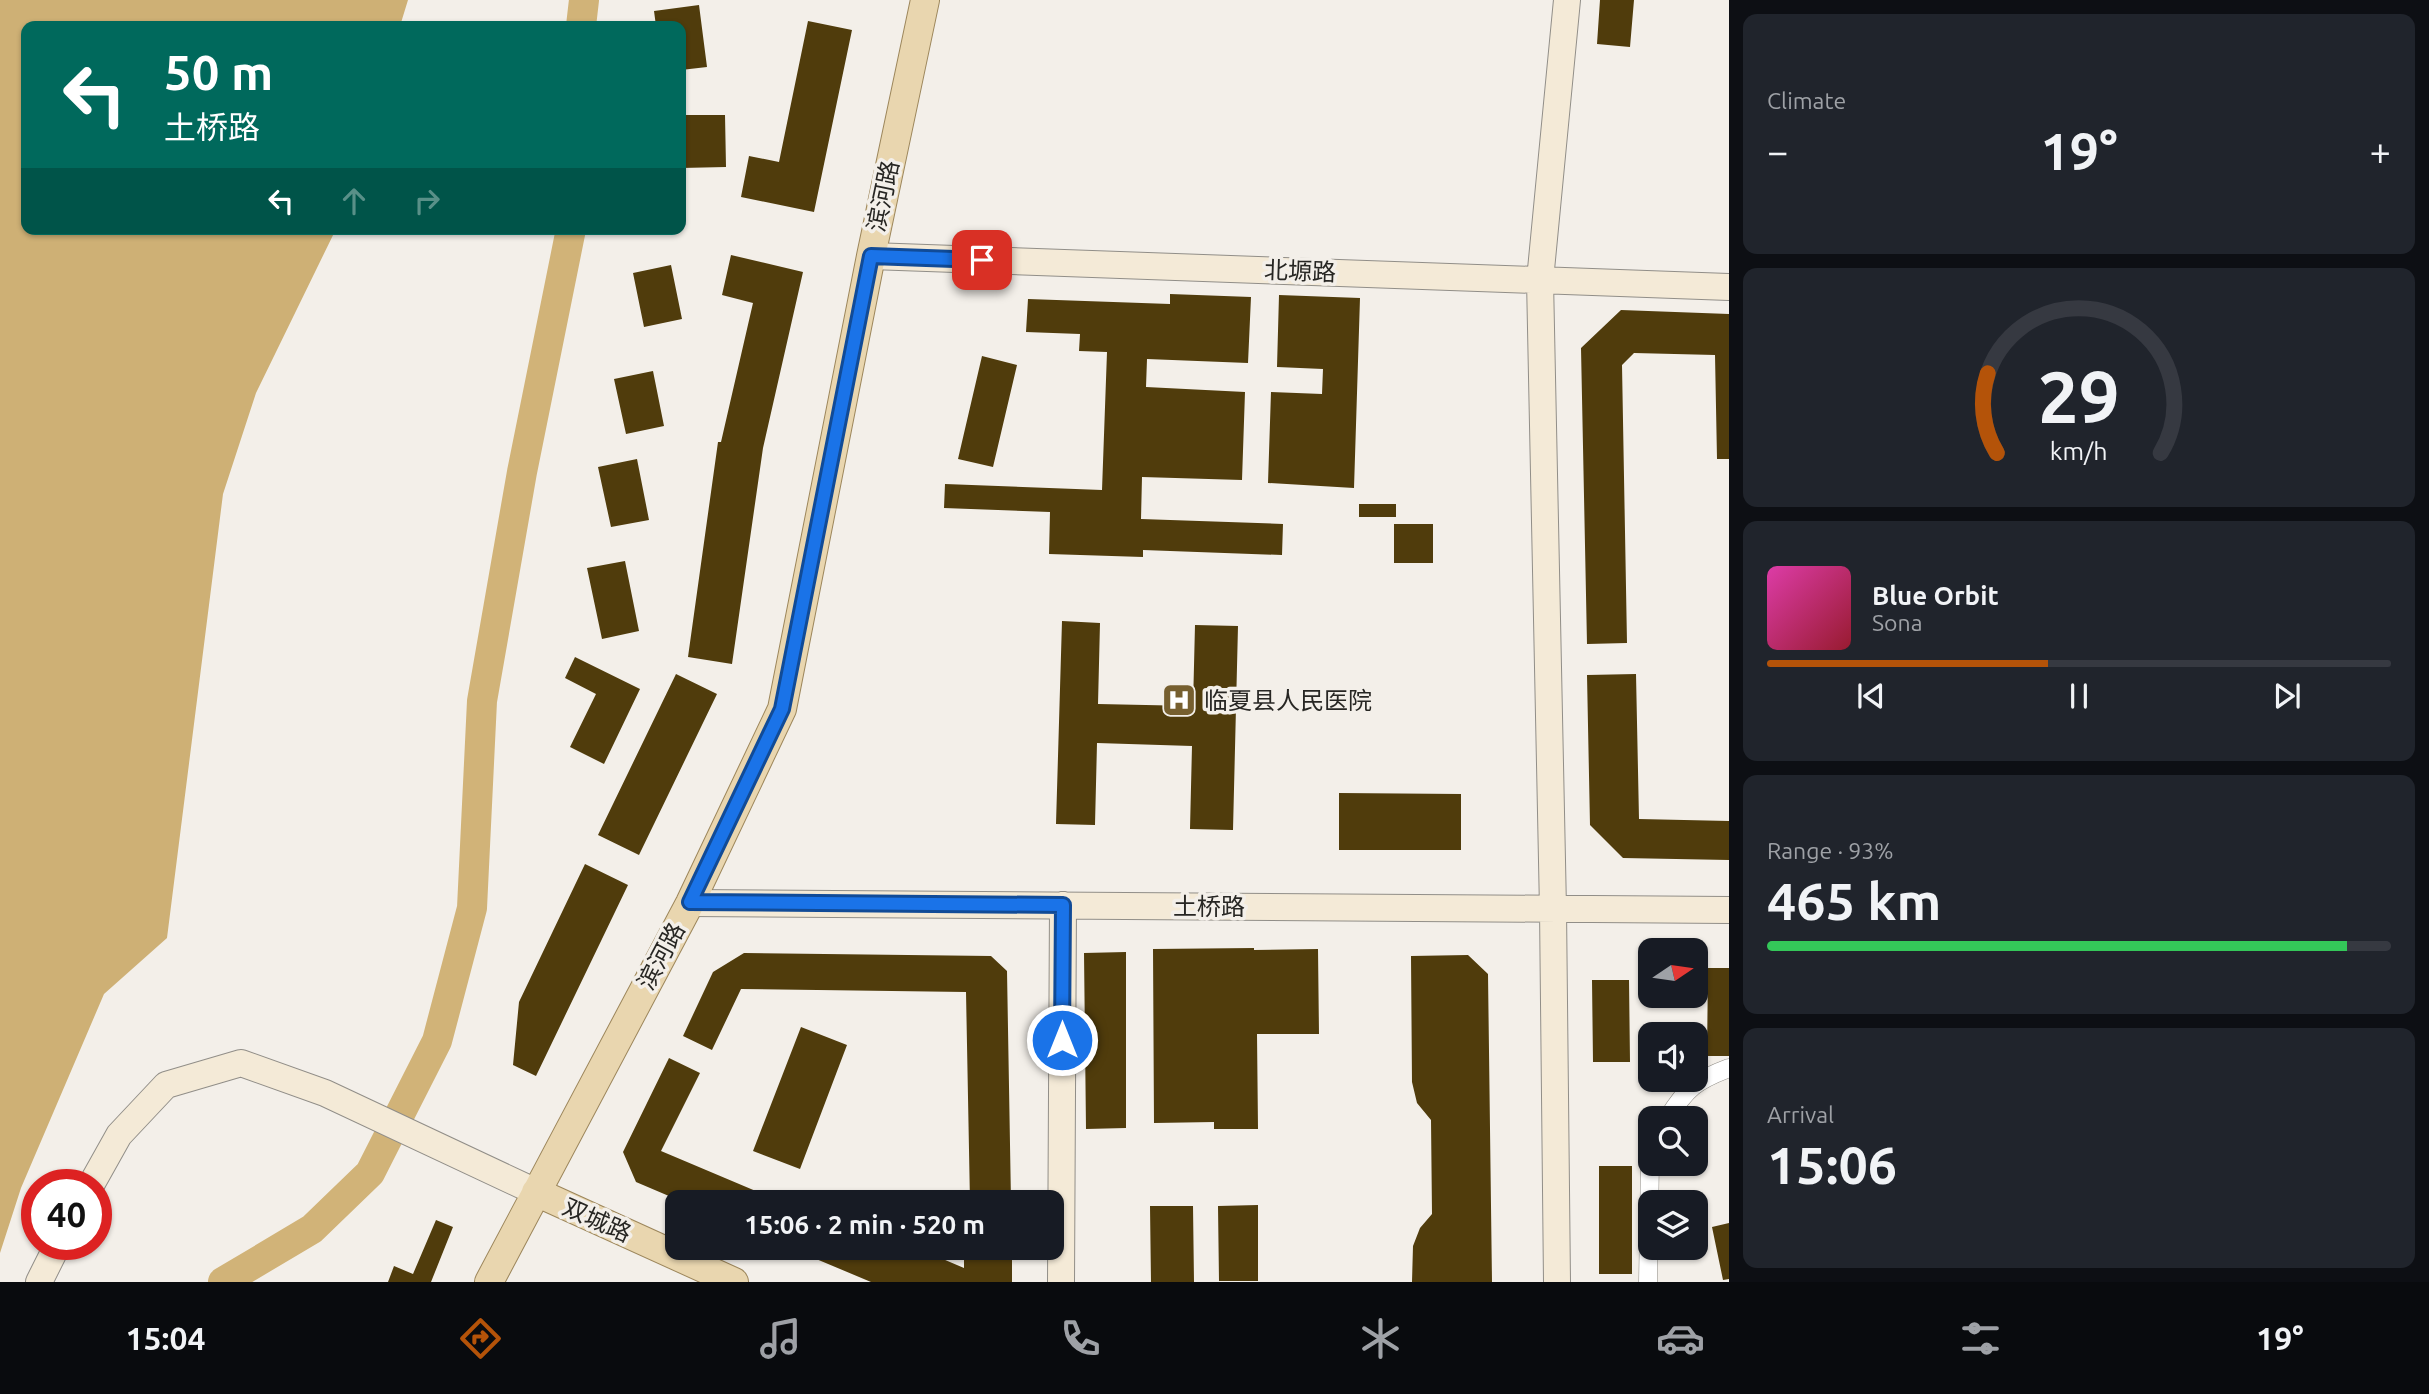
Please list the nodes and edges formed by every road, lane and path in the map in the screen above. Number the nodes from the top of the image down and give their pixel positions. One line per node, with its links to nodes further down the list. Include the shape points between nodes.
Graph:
1 (925, 0): 3 (main road, 滨河路)
2 (1567, 0): 4 (street)
3 (871, 256): 4 (street, 北塬路); 6 (main road, 滨河路, via 782,709)
4 (1540, 280): 5 (street, 北塬路); 8 (street)
5 (1729, 286)
6 (690, 902): 7 (street, 土桥路); 14 (main road, 滨河路)
7 (1063, 905): 8 (street, 土桥路); 19 (street)
8 (1553, 909): 9 (street, 土桥路); 20 (street)
9 (1729, 910)
10 (1729, 1068): 11 (street, via 1703,1077)
11 (1677, 1106)
12 (100, 1169): 14 (street, via 119,1135 166,1085 241,1063 325,1093)
13 (1650, 1176): 21 (street)
14 (536, 1192): 17 (main road, 滨河路); 18 (main road, 双城路)
15 (50, 1260): 16 (street)
16 (39, 1282)
17 (489, 1282)
18 (734, 1282)
19 (1061, 1282)
20 (1557, 1282)
21 (1648, 1282)

